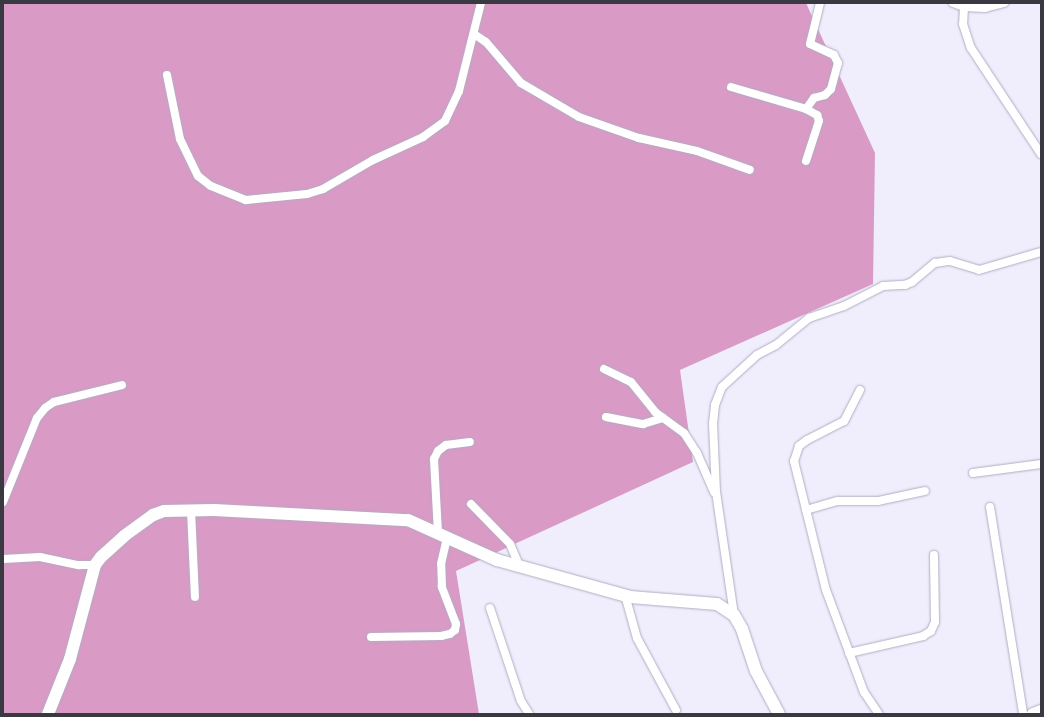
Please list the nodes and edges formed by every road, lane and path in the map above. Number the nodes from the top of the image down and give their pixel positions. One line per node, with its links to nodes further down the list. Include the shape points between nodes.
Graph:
1 (481, 3): 6 (street)
2 (820, 3): 9 (street, via 810,44 834,55 838,63 831,89 825,95 814,98)
3 (953, 3): 5 (street)
4 (1004, 3): 5 (street, via 985,8)
5 (964, 8): 10 (street, via 963,24 971,48)
6 (474, 34): 7 (street, via 459,92 445,121 436,129 373,160 323,189 307,194 246,200 211,186 198,176 180,139); 12 (street, via 494,51 521,83 579,117 639,138 696,151)
7 (167, 75)
8 (731, 87): 9 (street)
9 (806, 109): 11 (street, via 817,115 819,121)
10 (1041, 154)
11 (806, 161)
12 (750, 170)
13 (1041, 252): 23 (street, via 979,270 942,261 912,282 905,285 882,286 844,306 809,318 776,345 756,356 722,387 716,405)
14 (604, 369): 18 (street, via 632,382 649,405)
15 (122, 385): 24 (street, via 54,402 45,408 37,418)
16 (860, 390): 28 (street, via 844,421 807,440 795,455)
17 (606, 418): 18 (street, via 643,424)
18 (663, 418): 23 (street, via 684,433 692,444)
19 (470, 442): 29 (street, via 446,445 438,451 434,459)
20 (1041, 464): 21 (street)
21 (973, 474)
22 (925, 492): 28 (street, via 878,501 838,501)
23 (716, 498): 37 (street)
24 (3, 502)
25 (471, 504): 33 (street, via 510,544)
26 (990, 507): 46 (street)
27 (191, 510): 29 (street, via 408,520); 32 (street, via 164,511 143,520); 35 (street)
28 (806, 510): 39 (street, via 826,590)
29 (442, 535): 33 (street, via 474,551); 38 (street, via 442,587 456,624 455,630 441,636)
30 (934, 555): 39 (street, via 935,622 931,631 923,636)
31 (3, 559): 32 (street, via 40,557 79,565)
32 (95, 565): 42 (street, via 70,659)
33 (519, 565): 34 (street)
34 (625, 595): 37 (street, via 704,601 717,604); 40 (street, via 637,638)
35 (195, 597)
36 (490, 608): 43 (street, via 521,701)
37 (734, 615): 44 (street, via 742,629 756,671)
38 (370, 637)
39 (849, 653): 45 (street, via 864,692)
40 (676, 710)
41 (1041, 710): 47 (street)
42 (48, 714)
43 (529, 714)
44 (779, 714)
45 (878, 714)
46 (1023, 714)
47 (1032, 714)

